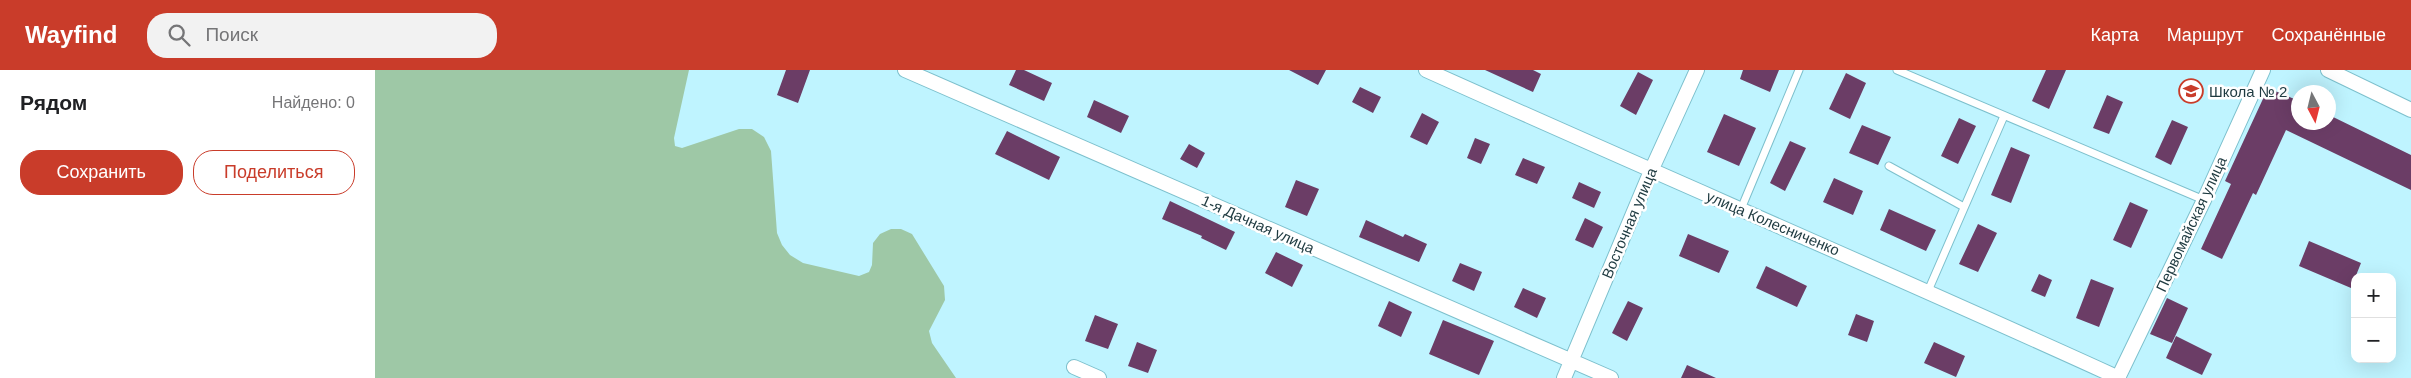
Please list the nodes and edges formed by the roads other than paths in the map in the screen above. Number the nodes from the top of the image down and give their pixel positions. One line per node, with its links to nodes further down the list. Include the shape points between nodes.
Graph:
1 (905, 70): 16 (street, 1-я Дачная улица)
2 (1426, 70): 11 (street, улица Колесниченко)
3 (1697, 70): 11 (street, Восточная улица)
4 (1799, 70): 14 (lane)
5 (1897, 70): 9 (lane)
6 (2263, 70): 12 (street, Первомайская улица)
7 (2328, 70): 8 (street)
8 (2411, 110)
9 (2004, 116): 12 (lane); 13 (lane)
10 (1889, 166): 13 (lane)
11 (1651, 171): 14 (street, улица Колесниченко); 16 (street, Восточная улица)
12 (2204, 200): 21 (street, Первомайская улица)
13 (1964, 207): 15 (lane)
14 (1741, 209): 15 (street, улица Колесниченко)
15 (1928, 291): 21 (street, улица Колесниченко)
16 (1572, 360): 19 (street, Восточная улица); 20 (street, 1-я Дачная улица)
17 (1074, 367): 18 (street)
18 (1099, 378)
19 (1564, 378)
20 (1611, 378)
21 (2118, 378)

